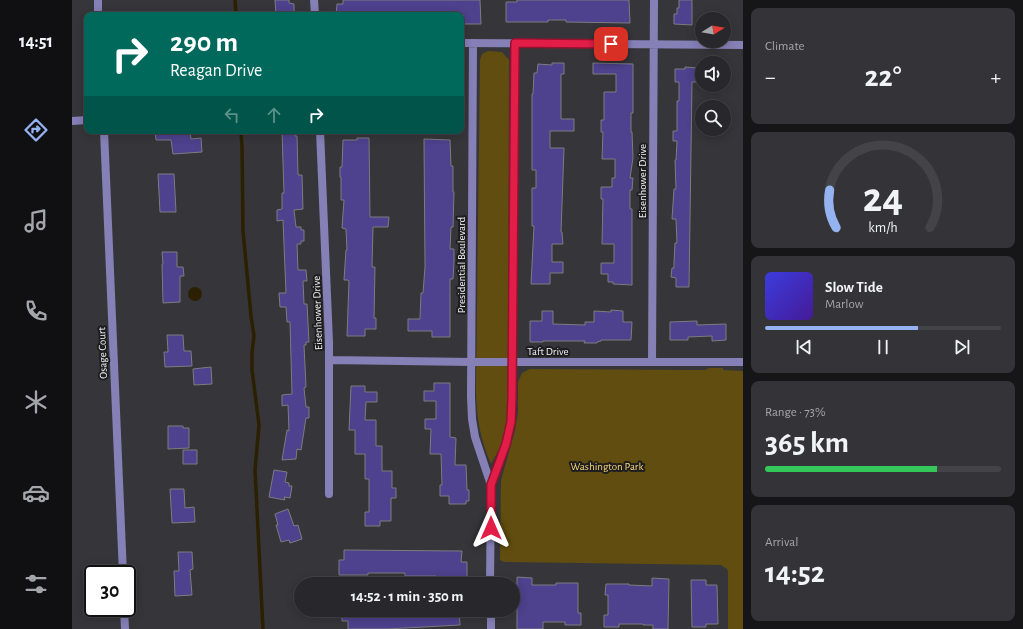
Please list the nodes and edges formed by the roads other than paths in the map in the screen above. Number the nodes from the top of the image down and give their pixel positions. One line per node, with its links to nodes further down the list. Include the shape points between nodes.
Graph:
1 (98, 0): 4 (street)
2 (314, 0): 5 (street)
3 (654, 0): 9 (street, Eisenhower Drive)
4 (98, 12)
5 (315, 12)
6 (464, 43): 7 (street)
7 (473, 43): 8 (street); 16 (street, Presidential Boulevard)
8 (515, 43): 9 (street); 17 (street, Presidential Boulevard)
9 (654, 45): 10 (street); 18 (street, Eisenhower Drive)
10 (743, 45)
11 (84, 120): 12 (street)
12 (72, 121)
13 (104, 134): 22 (street, Osage Court)
14 (320, 134): 15 (street, Eisenhower Drive)
15 (330, 360): 16 (street, Taft Drive); 21 (street, Eisenhower Drive)
16 (472, 362): 17 (street, Taft Drive); 20 (street, Presidential Boulevard, via 472,419 475,437)
17 (512, 362): 18 (street, Taft Drive); 20 (street, Presidential Boulevard, via 511,422)
18 (652, 362): 19 (street, Taft Drive)
19 (743, 362)
20 (491, 485): 23 (street, Presidential Boulevard)
21 (329, 494)
22 (123, 565)
23 (490, 577)
24 (124, 617): 26 (street)
25 (490, 617): 27 (street)
26 (125, 629)
27 (491, 629)

